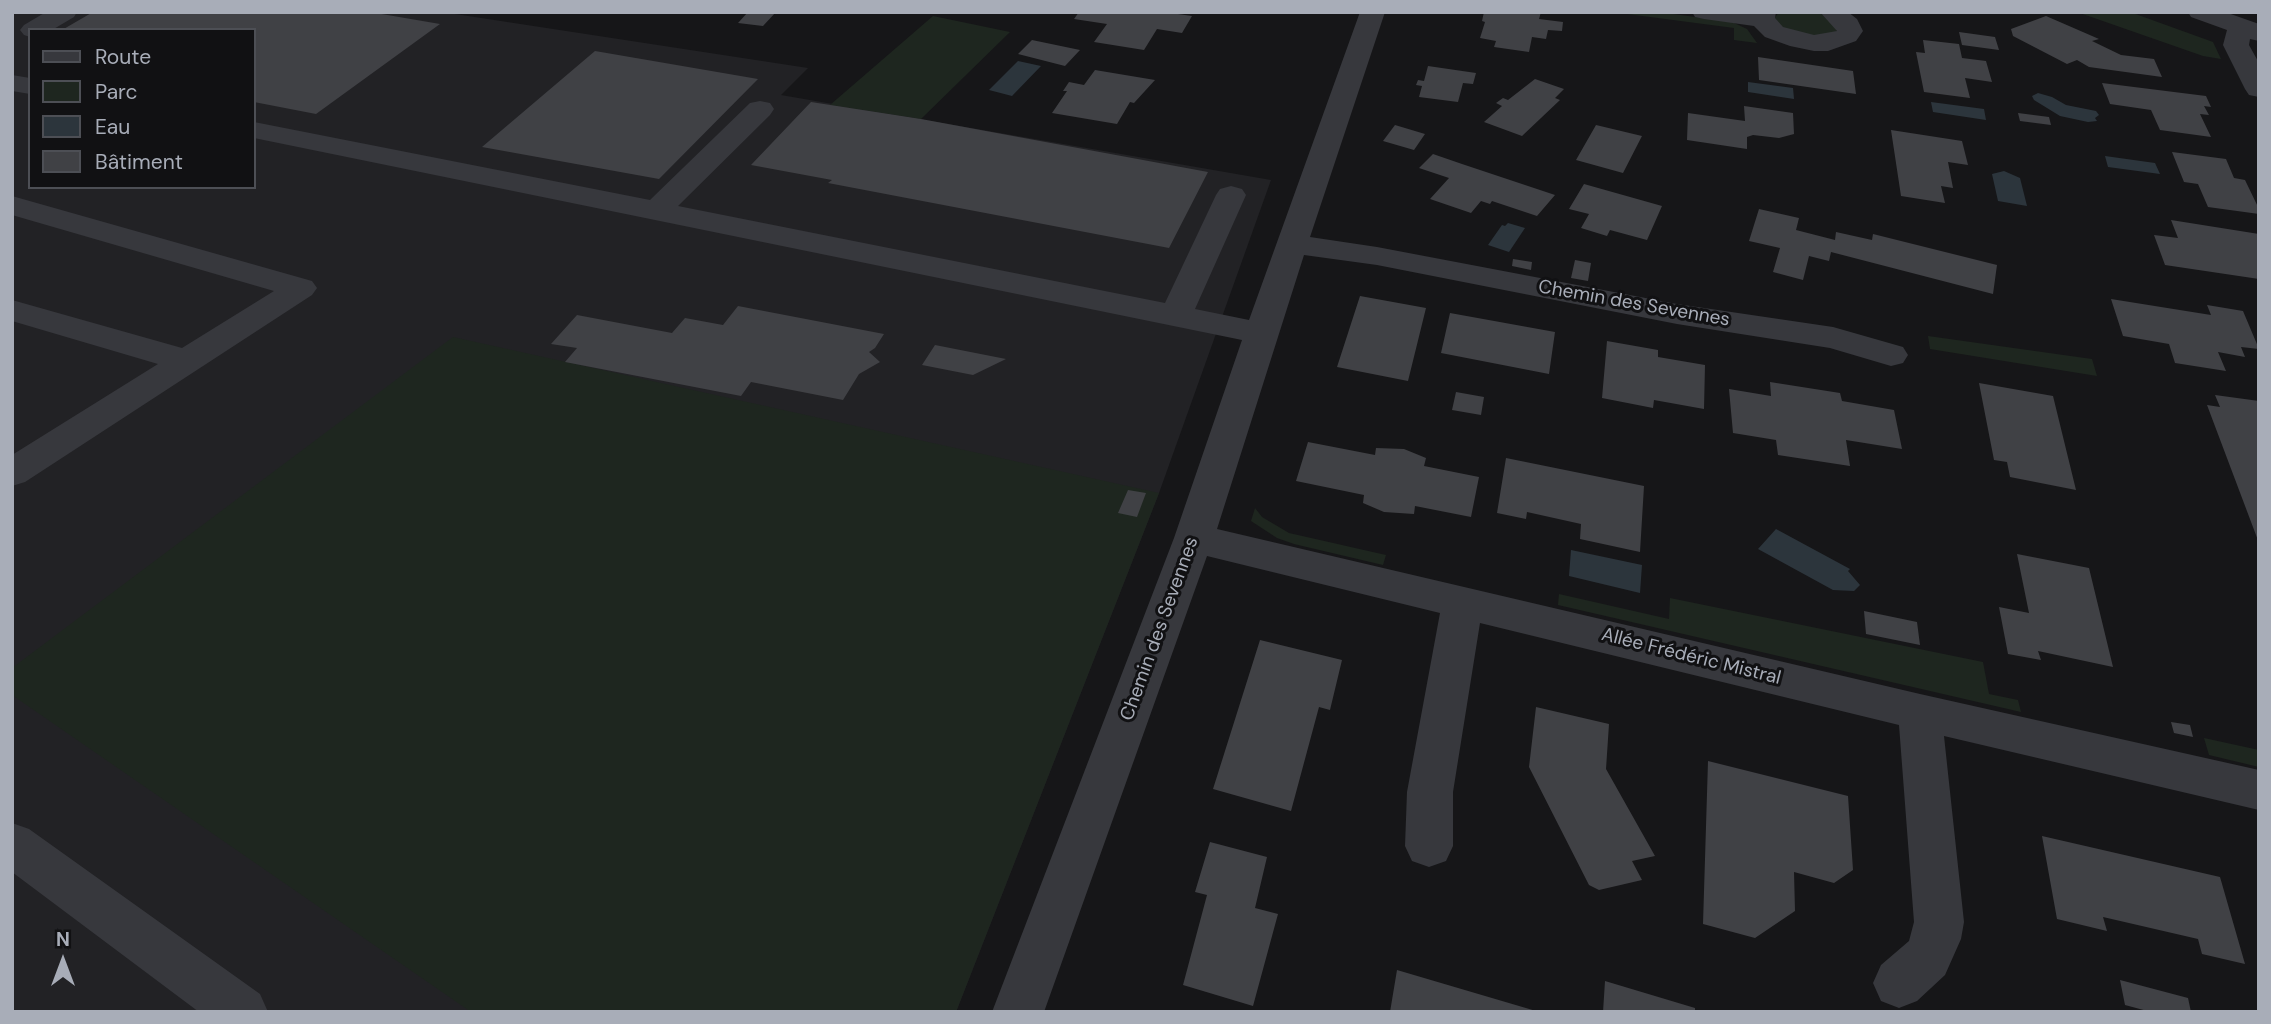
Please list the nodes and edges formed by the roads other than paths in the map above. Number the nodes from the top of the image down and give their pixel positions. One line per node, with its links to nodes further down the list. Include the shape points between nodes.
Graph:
1 (65, 12): 7 (street)
2 (1373, 12): 17 (street, Chemin des Sevennes)
3 (1704, 12): 5 (street)
4 (2200, 12): 8 (street)
5 (1763, 15): 6 (street, via 1766,25 1785,37 1814,43 1839,41)
6 (1851, 25)
7 (36, 28)
8 (2249, 30): 11 (street, via 2236,45)
9 (28, 33): 10 (street)
10 (12, 41)
11 (2259, 89)
12 (760, 109): 16 (street)
13 (256, 130): 16 (street)
14 (1231, 195): 19 (street)
15 (12, 205): 22 (street, via 301,288)
16 (657, 210): 19 (street)
17 (1293, 244): 20 (street, Chemin des Sevennes); 21 (street, Chemin des Sevennes, via 1833,338)
18 (12, 310): 22 (street)
19 (1176, 315): 20 (street)
20 (1261, 332): 24 (street, Chemin des Sevennes)
21 (1891, 355)
22 (187, 361): 23 (street)
23 (12, 473)
24 (1194, 538): 25 (street, Allée Frédéric Mistral); 32 (street, Chemin des Sevennes)
25 (1463, 602): 26 (street, Allée Frédéric Mistral); 29 (street, via 1430,792)
26 (1920, 712): 27 (street, Allée Frédéric Mistral); 30 (street, via 1939,922 1927,957)
27 (2259, 790)
28 (12, 844): 31 (street)
29 (1429, 846)
30 (1899, 982)
31 (242, 1012)
32 (1018, 1012)

